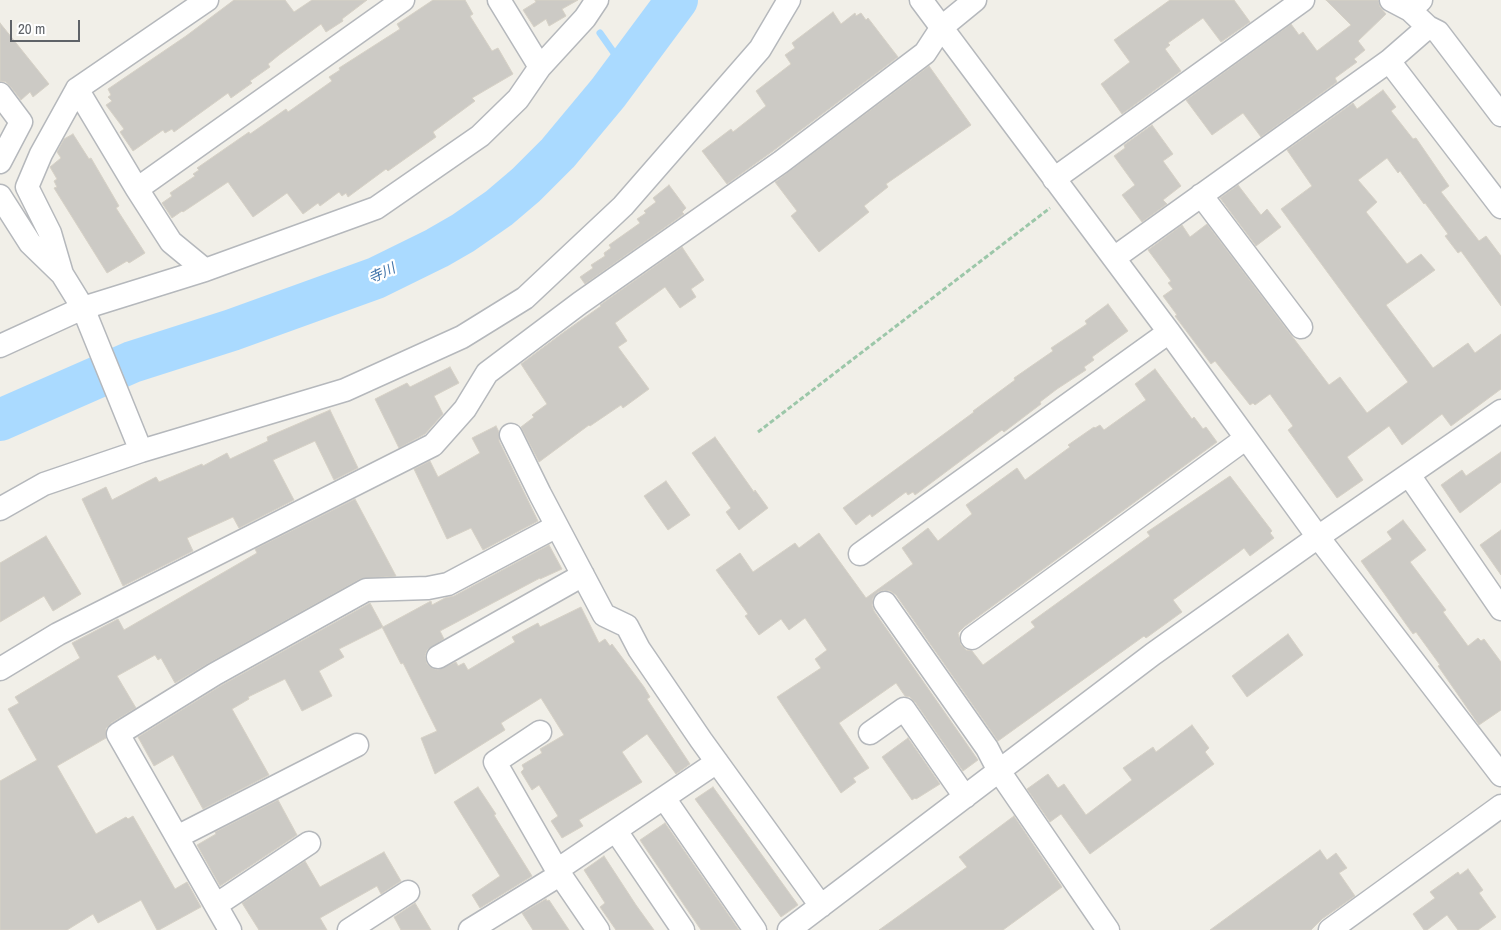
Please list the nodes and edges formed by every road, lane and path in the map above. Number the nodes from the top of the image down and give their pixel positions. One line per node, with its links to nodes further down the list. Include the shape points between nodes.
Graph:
1 (207, 0): 14 (street)
2 (403, 0): 19 (street)
3 (499, 0): 13 (street)
4 (598, 0): 13 (street)
5 (789, 0): 34 (street, via 760,49 623,206 525,298 462,338 345,390)
6 (921, 0): 11 (street)
7 (975, 0): 11 (street)
8 (1302, 0): 18 (street)
9 (1407, 3): 10 (street)
10 (1428, 26): 12 (street); 16 (street, via 1438,32)
11 (942, 27): 18 (street); 45 (street, via 925,53 796,151 580,303 487,373 465,409 433,445 58,634)
12 (1389, 60): 20 (street); 22 (street)
13 (540, 67): 24 (street, via 518,99 480,136 376,208)
14 (77, 89): 19 (street); 25 (street, via 41,154 27,188 50,233)
15 (0, 94): 17 (street, via 21,122)
16 (1498, 106)
17 (0, 162)
18 (1060, 187): 23 (street); 31 (path)
19 (137, 189): 24 (street, via 171,242)
20 (1201, 195): 23 (street); 27 (street)
21 (0, 196): 25 (street, via 30,243)
22 (1501, 207)
23 (1114, 258): 28 (street)
24 (205, 270): 26 (street)
25 (62, 274): 26 (street)
26 (86, 313): 29 (street); 34 (street)
27 (1301, 328)
28 (1170, 332): 33 (street); 39 (street)
29 (0, 346)
30 (1501, 410): 35 (street)
31 (758, 432)
32 (511, 435): 37 (street)
33 (1245, 439): 38 (street); 43 (street)
34 (140, 447): 36 (street, via 44,484)
35 (1409, 476): 38 (street); 42 (street)
36 (0, 509)
37 (557, 526): 40 (street); 56 (street, via 448,584 428,588 366,590 215,674 118,734)
38 (1318, 537): 50 (street, via 1153,654); 51 (street)
39 (860, 554)
40 (583, 575): 44 (street); 49 (street, via 604,616 627,626 639,650)
41 (885, 603): 50 (street, via 988,748)
42 (1501, 609)
43 (972, 638)
44 (438, 657)
45 (0, 670)
46 (540, 732): 58 (street, via 495,762)
47 (870, 733): 52 (street, via 904,709)
48 (357, 745): 56 (street)
49 (716, 762): 53 (street); 61 (street)
50 (999, 771): 52 (street); 62 (street)
51 (1501, 775)
52 (965, 797): 61 (street)
53 (664, 798): 55 (street); 68 (street)
54 (1501, 806): 70 (street)
55 (616, 831): 58 (street); 67 (street)
56 (177, 837): 60 (street)
57 (309, 843): 60 (street)
58 (559, 872): 65 (street); 66 (street)
59 (408, 892): 64 (street)
60 (216, 905): 63 (street)
61 (821, 906): 69 (street)
62 (1107, 929)
63 (230, 930)
64 (349, 930)
65 (470, 930)
66 (598, 930)
67 (683, 930)
68 (755, 930)
69 (789, 930)
70 (1330, 930)

